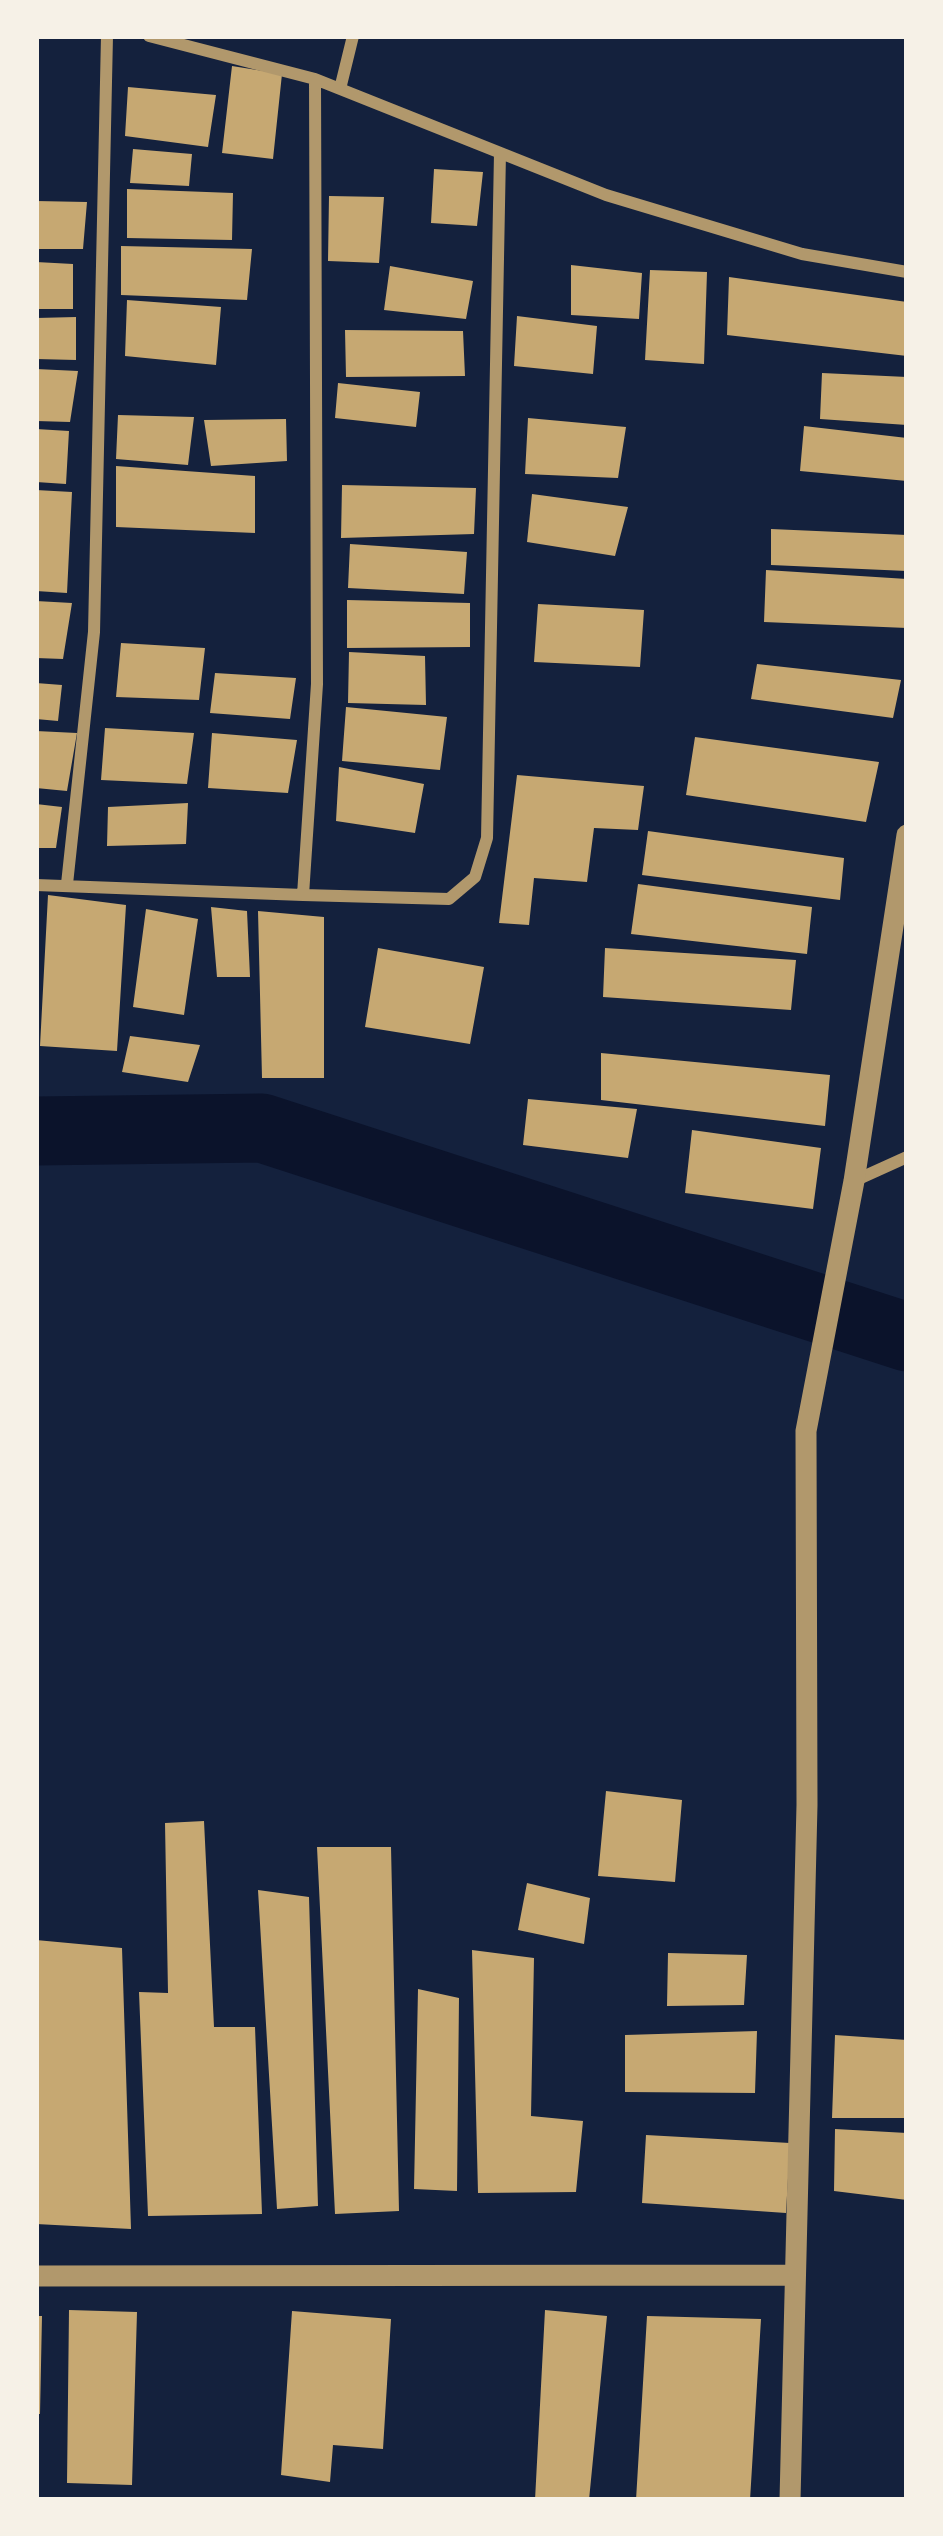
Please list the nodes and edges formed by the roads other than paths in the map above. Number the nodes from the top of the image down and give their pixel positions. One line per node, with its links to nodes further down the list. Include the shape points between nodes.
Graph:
1 (107, 36): 9 (street, via 94,632)
2 (148, 36): 4 (street)
3 (353, 36): 5 (street)
4 (316, 80): 5 (street); 11 (street, via 317,684)
5 (340, 88): 6 (street)
6 (500, 153): 7 (street, via 781,248); 11 (street, via 487,838 476,878 449,899)
7 (907, 272)
8 (907, 835): 13 (street)
9 (67, 884): 10 (street); 11 (street)
10 (36, 885)
11 (303, 896)
12 (907, 1156): 13 (street)
13 (854, 1181): 14 (street, via 806,1431 807,1805)
14 (794, 2275): 15 (street); 16 (street)
15 (36, 2276)
16 (790, 2500)

